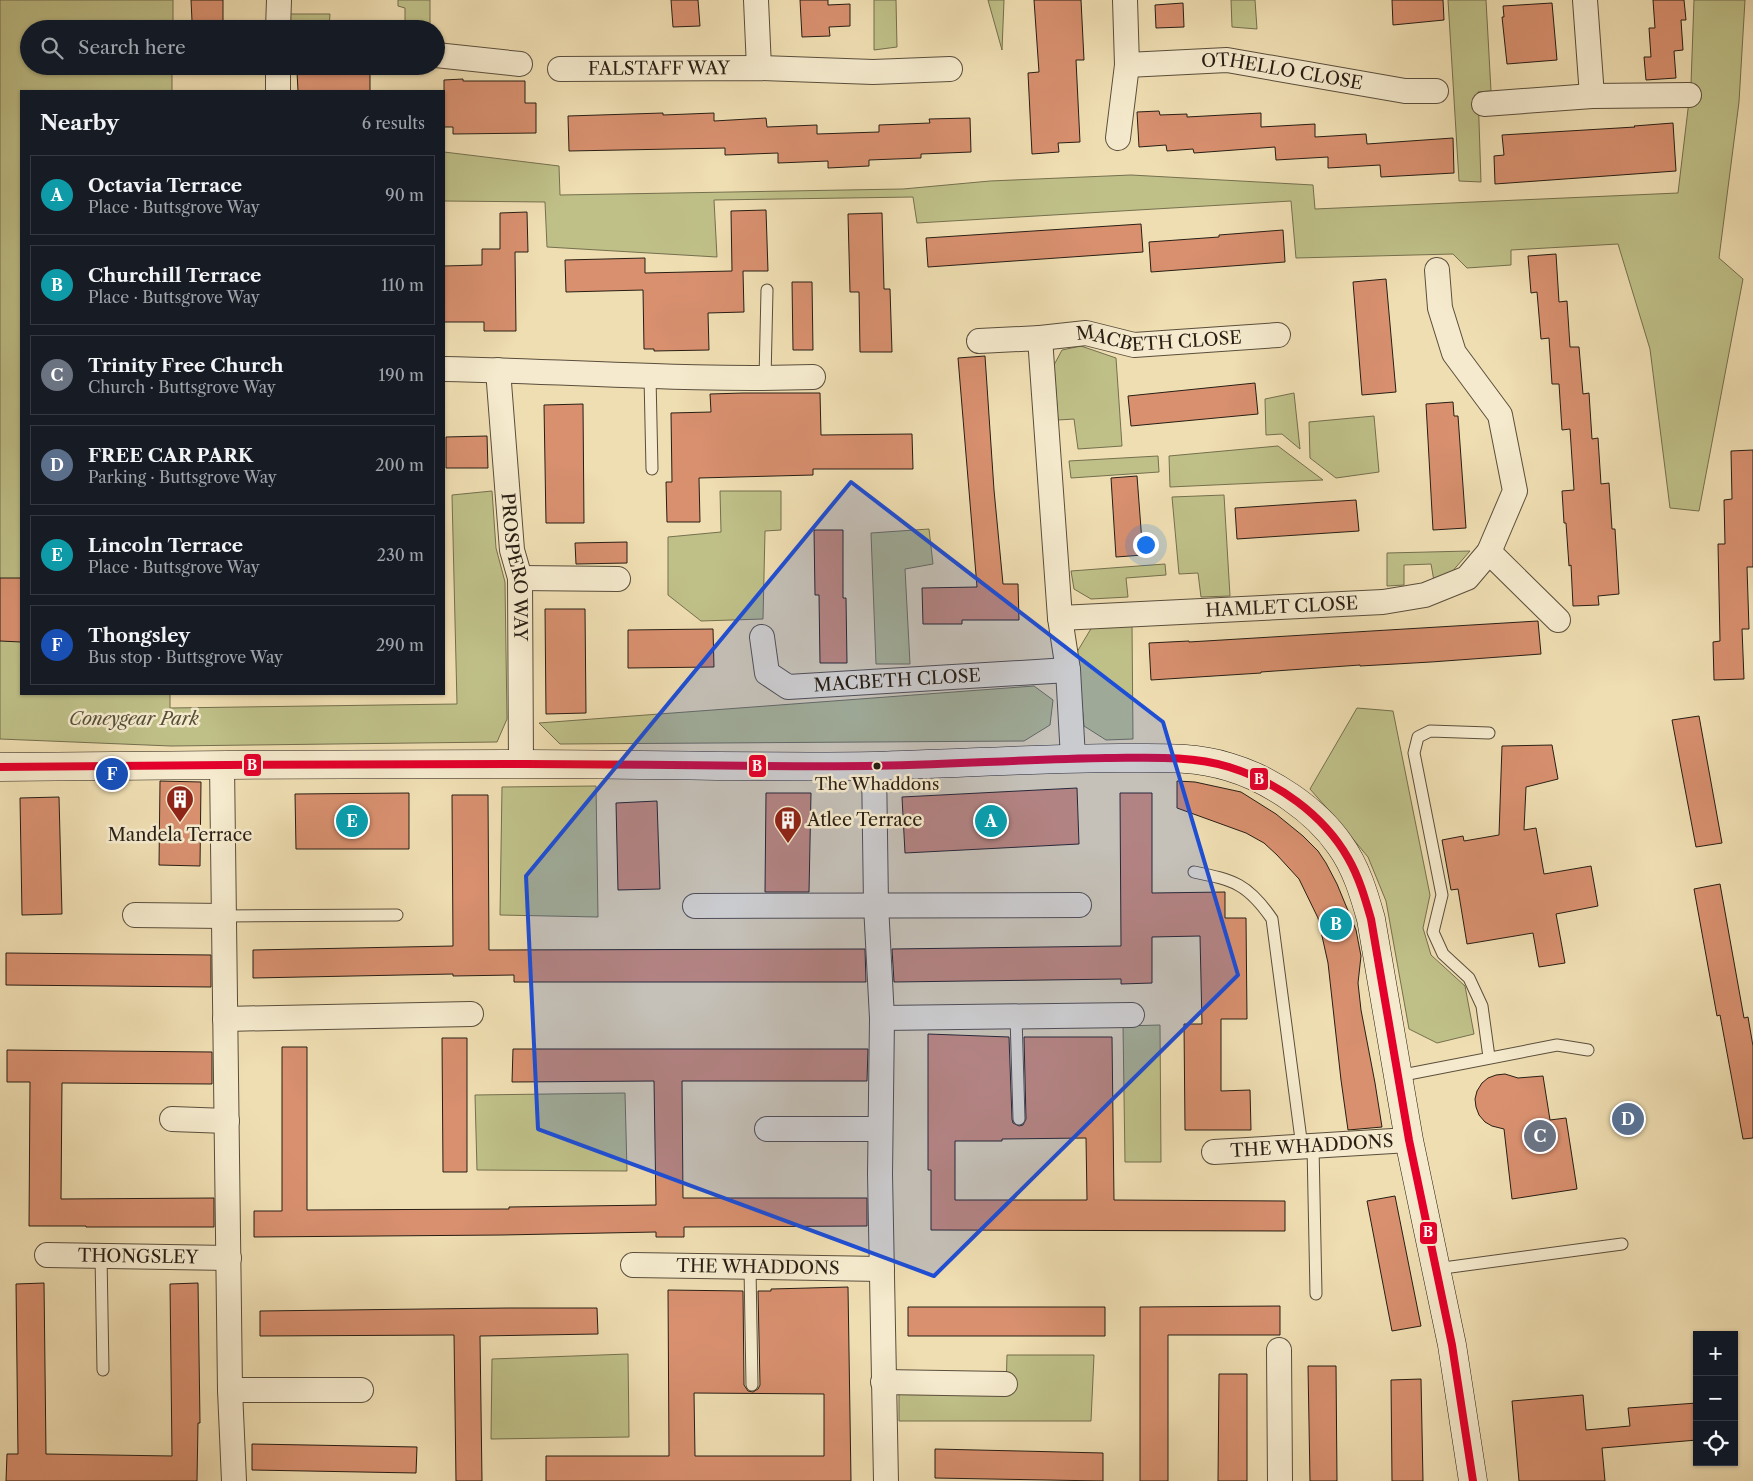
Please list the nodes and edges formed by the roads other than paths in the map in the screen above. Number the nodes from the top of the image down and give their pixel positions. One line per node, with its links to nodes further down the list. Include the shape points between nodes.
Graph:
1 (279, 0): 5 (street)
2 (756, 0): 10 (street)
3 (1125, 0): 8 (street)
4 (1585, 0): 16 (street)
5 (278, 20)
6 (445, 56): 7 (street)
7 (520, 64)
8 (1127, 64): 14 (street, OTHELLO CLOSE, via 1227,60 1405,92); 18 (street)
9 (560, 68): 10 (street, FALSTAFF WAY)
10 (759, 68): 11 (street, FALSTAFF WAY, via 872,72)
11 (950, 69)
12 (278, 75): 13 (street)
13 (278, 90)
14 (1436, 91)
15 (1689, 95): 16 (street)
16 (1592, 96): 17 (street)
17 (1484, 104)
18 (1118, 138)
19 (1436, 270): 30 (street, HAMLET CLOSE, via 1440,308 1454,352 1500,415 1515,491)
20 (767, 290): 28 (lane)
21 (1278, 334): 22 (street, MACBETH CLOSE, via 1134,345 1086,333)
22 (1040, 338): 23 (street, MACBETH CLOSE); 33 (street)
23 (979, 341)
24 (445, 370): 25 (street)
25 (498, 370): 26 (street); 31 (street, PROSPERO WAY, via 512,550)
26 (650, 377): 28 (street); 29 (lane)
27 (813, 377): 28 (street)
28 (766, 379)
29 (652, 470)
30 (1489, 552): 33 (street, HAMLET CLOSE, via 1467,578 1425,596 1392,601); 34 (street)
31 (520, 578): 32 (street); 39 (street, PROSPERO WAY)
32 (618, 579)
33 (1060, 618): 36 (street)
34 (1558, 620)
35 (762, 637): 36 (street, MACBETH CLOSE, via 767,673 788,687)
36 (1068, 670): 38 (street)
37 (1489, 733): 56 (lane, via 1430,731 1418,738 1414,753 1442,895 1433,932 1443,954 1469,978 1482,1006)
38 (1073, 758): 41 (street); 57 (street, via 1177,758 1228,766 1263,780 1317,819 1340,844 1363,892 1371,919)
39 (521, 764): 40 (street); 41 (street)
40 (222, 765): 42 (street); 49 (street)
41 (874, 766): 44 (street)
42 (0, 767)
43 (1194, 872): 64 (lane, via 1222,877 1243,887 1272,919)
44 (876, 905): 45 (street); 46 (street); 53 (street)
45 (1079, 905)
46 (695, 906)
47 (134, 915): 49 (street)
48 (397, 915): 49 (lane)
49 (224, 916): 54 (street)
50 (471, 1014): 54 (street)
51 (1132, 1015): 52 (street)
52 (1016, 1016): 53 (street); 59 (lane)
53 (882, 1018): 62 (street)
54 (225, 1019): 60 (street)
55 (1588, 1050): 56 (lane, via 1557,1045)
56 (1489, 1057): 57 (lane)
57 (1398, 1076): 63 (street)
58 (172, 1119): 60 (street)
59 (1019, 1119)
60 (227, 1120): 69 (street)
61 (767, 1129): 62 (street)
62 (879, 1130): 72 (street)
63 (1409, 1140): 64 (street, THE WHADDONS); 73 (street)
64 (1308, 1146): 65 (street, THE WHADDONS); 74 (lane)
65 (1214, 1152)
66 (1622, 1244): 73 (lane)
67 (47, 1255): 68 (street, THONGSLEY)
68 (101, 1256): 69 (street, THONGSLEY); 76 (lane)
69 (229, 1258): 80 (street)
70 (633, 1266): 71 (street, THE WHADDONS)
71 (750, 1268): 72 (street, THE WHADDONS); 79 (lane)
72 (882, 1269): 77 (street)
73 (1436, 1269): 85 (street, via 1452,1345)
74 (1316, 1294)
75 (1279, 1350): 84 (street)
76 (103, 1370)
77 (883, 1382): 78 (street); 83 (street)
78 (1005, 1384)
79 (752, 1385)
80 (230, 1390): 81 (street); 82 (street)
81 (361, 1390)
82 (234, 1481)
83 (886, 1481)
84 (1280, 1481)
85 (1473, 1481)

